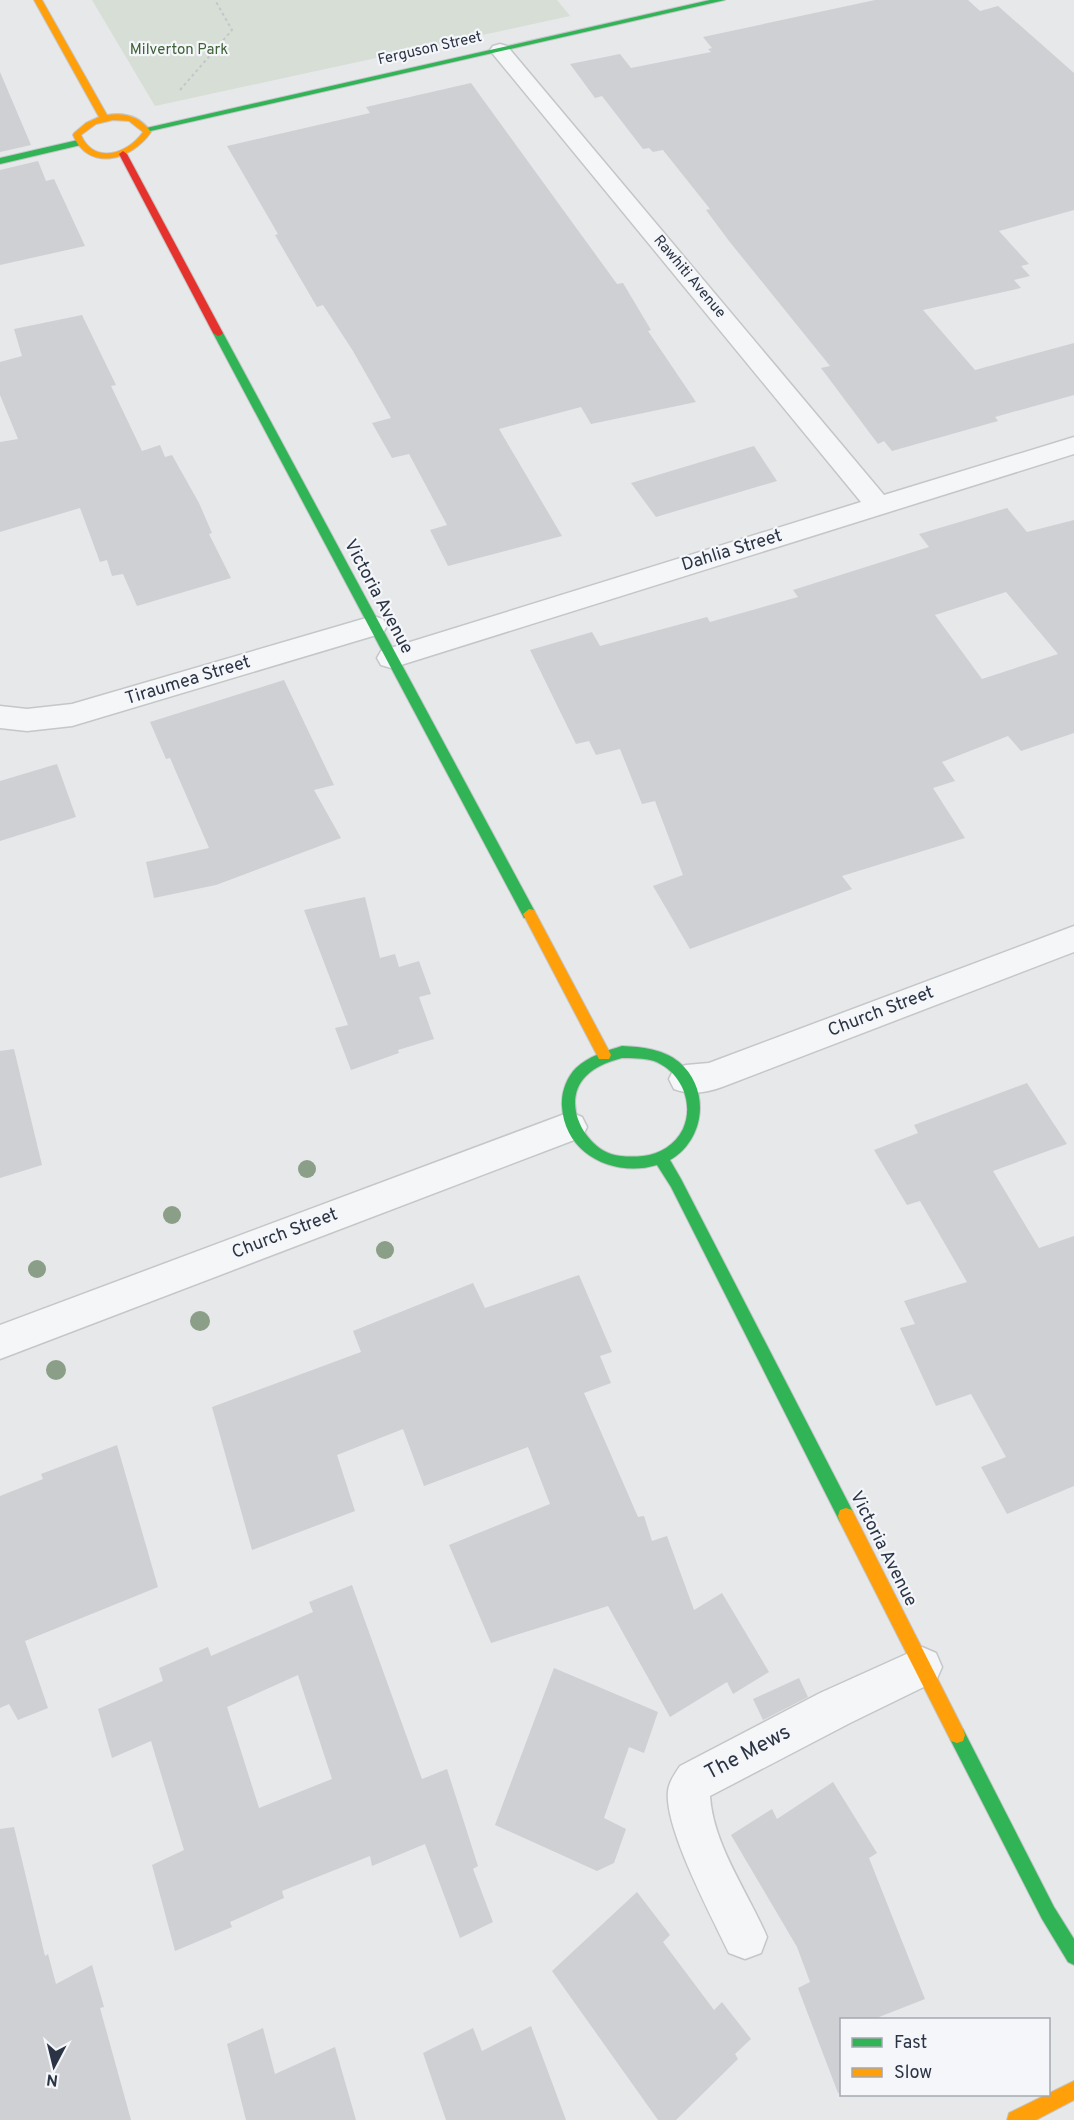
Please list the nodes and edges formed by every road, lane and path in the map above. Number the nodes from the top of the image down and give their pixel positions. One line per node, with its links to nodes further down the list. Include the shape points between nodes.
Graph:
1 (38, 0): 5 (main road)
2 (215, 0): 6 (path, via 232,30 174,98)
3 (721, 0): 4 (main road, Ferguson Street)
4 (500, 50): 6 (main road, Ferguson Street); 12 (street, Rawhiti Avenue)
5 (104, 118): 7 (main road, via 130,119); 8 (main road, via 84,127 77,135)
6 (172, 125): 7 (main road, Ferguson Street)
7 (146, 129): 9 (main road, via 143,143)
8 (78, 144): 9 (main road, via 99,155); 10 (main road)
9 (123, 154): 13 (main road, Victoria Avenue)
10 (0, 161)
11 (1074, 445): 12 (street, Dahlia Street)
12 (878, 505): 14 (street, Dahlia Street)
13 (374, 626): 14 (main road, Victoria Avenue); 15 (street, Tiraumea Street, via 72,715 27,720)
14 (391, 658): 17 (main road, Victoria Avenue)
15 (0, 717)
16 (1074, 939): 18 (street, Church Street, via 710,1077)
17 (604, 1055): 18 (main road, via 640,1052 674,1066); 19 (main road, via 581,1070 567,1093 565,1110)
18 (686, 1079): 20 (main road, via 694,1096 696,1114 690,1132)
19 (570, 1127): 20 (main road, via 581,1143 608,1159 640,1163); 21 (street, Church Street)
20 (661, 1159): 22 (main road, Victoria Avenue)
21 (0, 1342)
22 (922, 1667): 23 (street, The Mews, via 695,1781 689,1790 690,1812 709,1863); 24 (main road, Victoria Avenue)
23 (745, 1937)
24 (1074, 1956)
25 (1074, 2090): 26 (main road)
26 (1016, 2120)

